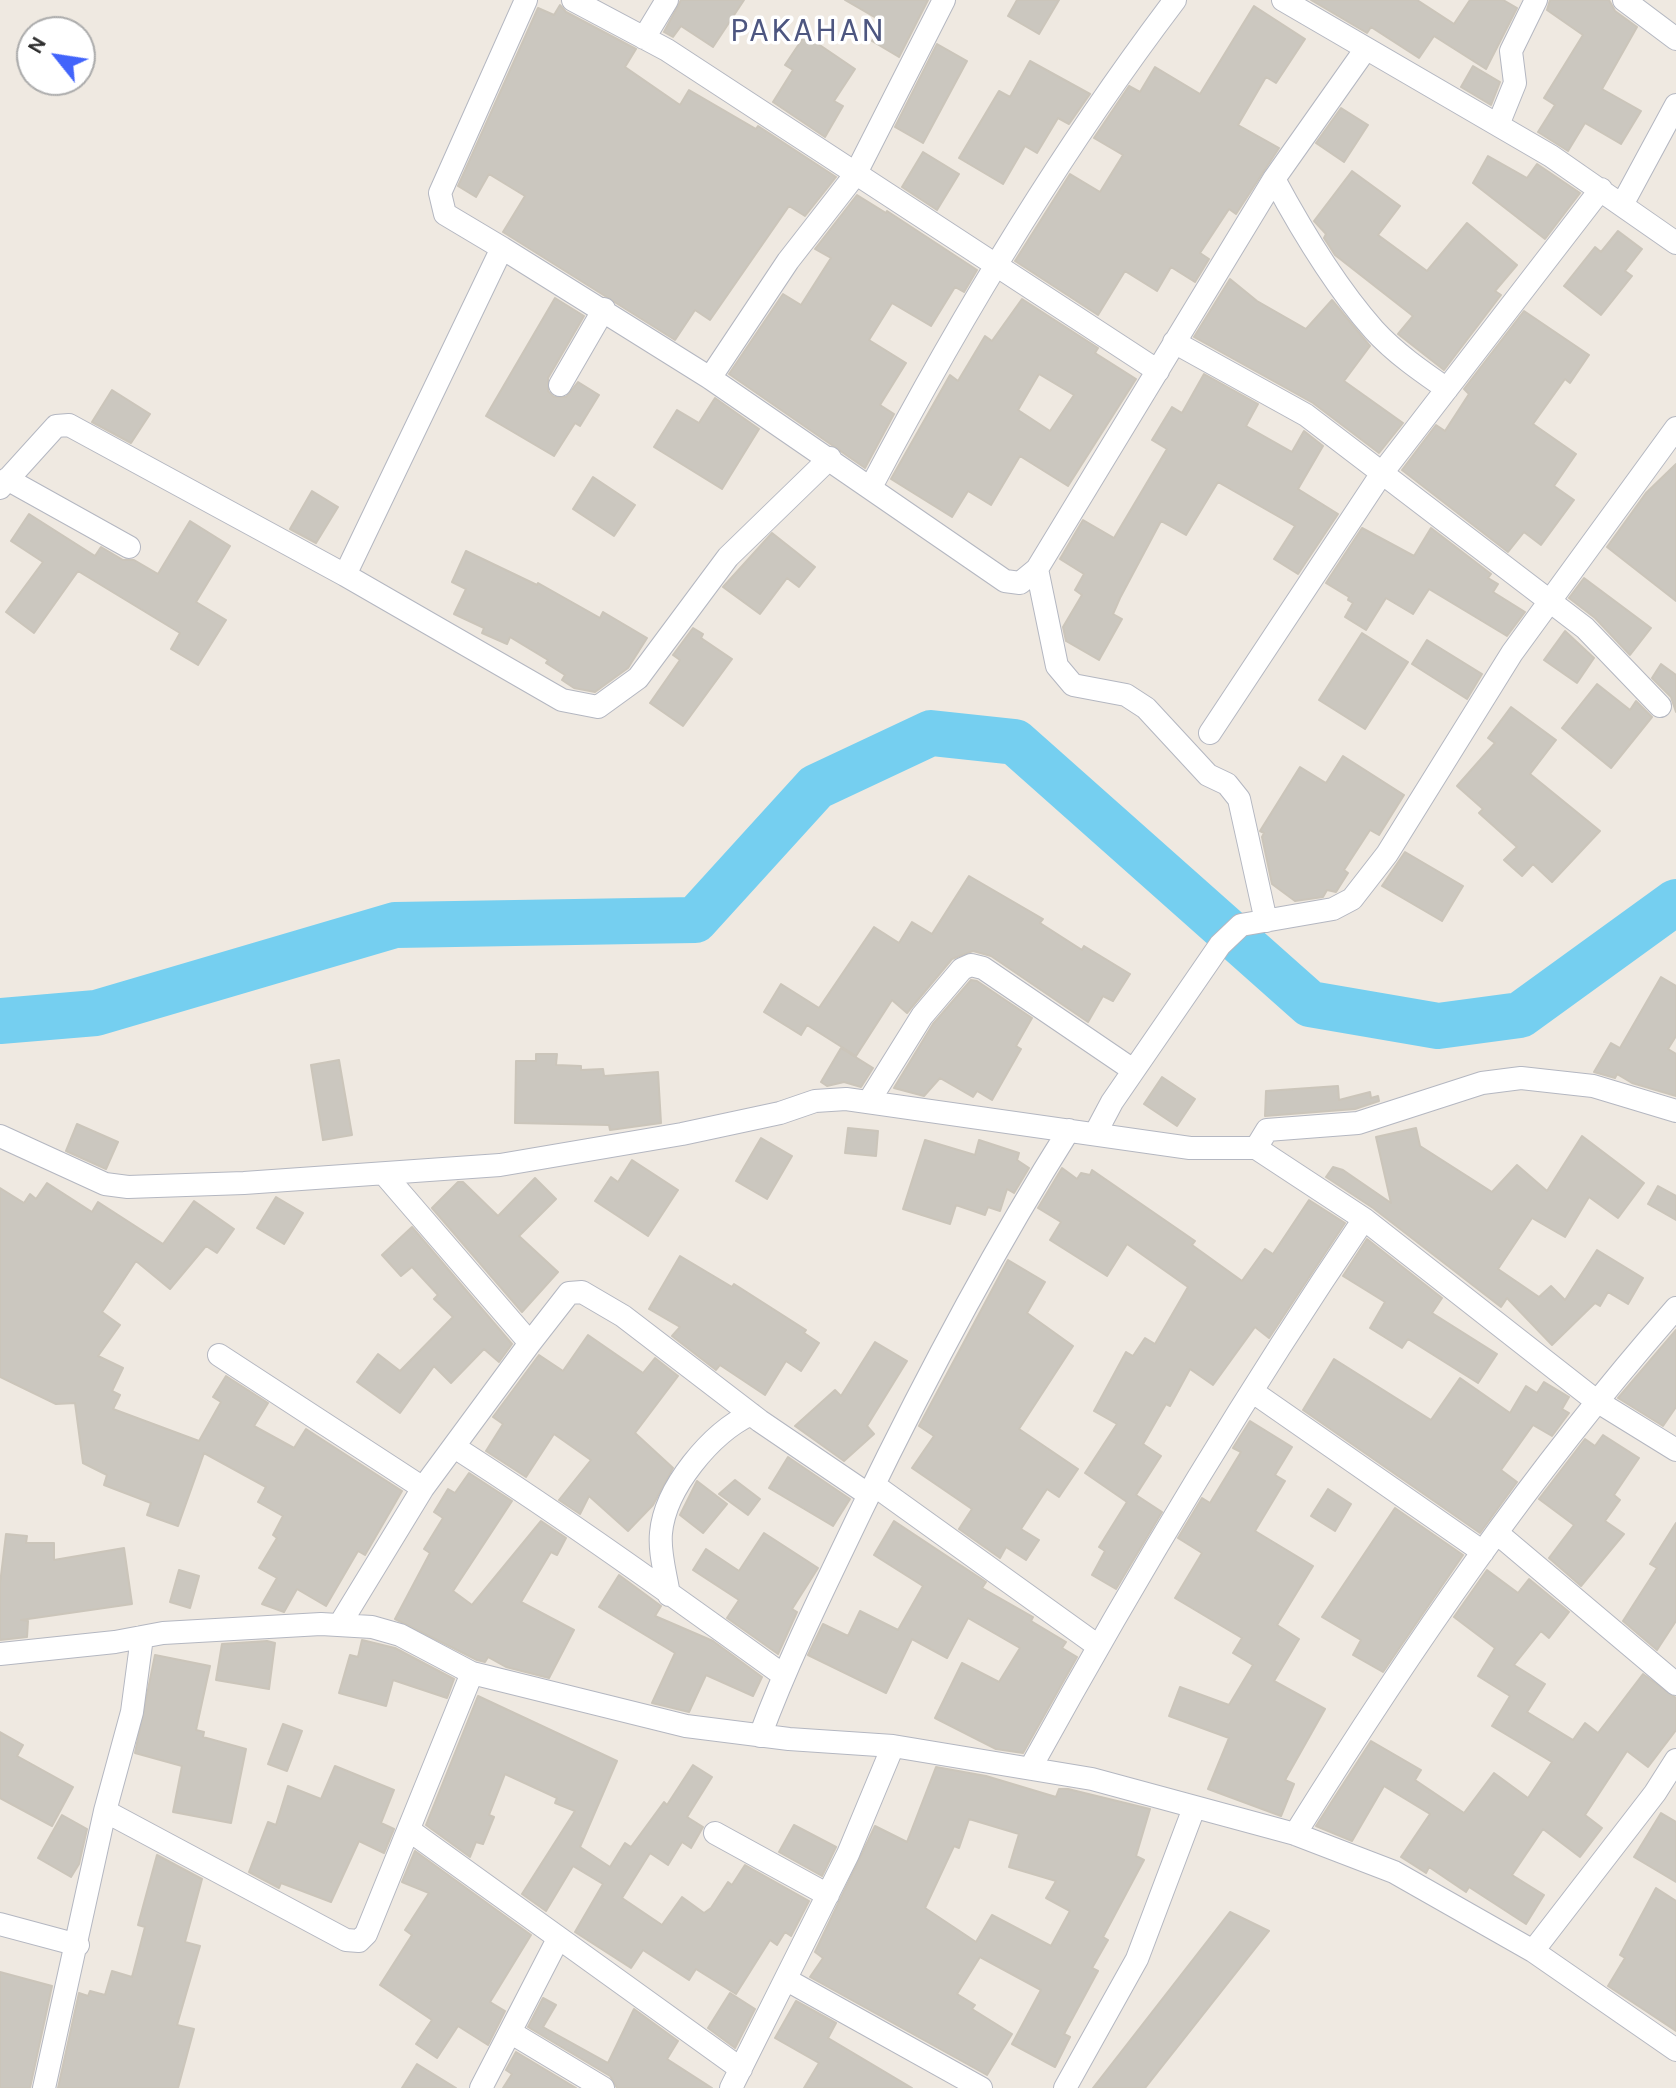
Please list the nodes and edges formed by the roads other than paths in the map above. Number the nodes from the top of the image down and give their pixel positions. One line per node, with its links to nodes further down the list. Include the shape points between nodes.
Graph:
1 (526, 0): 20 (street, via 440,193 445,214)
2 (573, 0): 10 (street)
3 (667, 0): 10 (street)
4 (944, 0): 15 (street)
5 (1175, 0): 21 (street, via 1099,101)
6 (1283, 0): 9 (street)
7 (1536, 0): 14 (street, via 1511,51 1515,83)
8 (1624, 0): 11 (street)
9 (1309, 5): 12 (street)
10 (644, 38): 15 (street)
11 (1676, 39)
12 (1365, 50): 14 (street); 16 (street)
13 (1676, 105): 18 (street)
14 (1498, 125): 17 (street)
15 (855, 175): 21 (street); 25 (street, via 788,261)
16 (1274, 179): 23 (street); 27 (street, via 1298,224 1374,330)
17 (1601, 189): 18 (street); 27 (street)
18 (1623, 203): 19 (street)
19 (1676, 243)
20 (502, 248): 22 (street); 35 (street)
21 (998, 264): 24 (street); 32 (street, via 939,357)
22 (604, 309): 25 (street); 26 (street)
23 (1174, 342): 24 (street); 30 (street, via 1306,415)
24 (1158, 371): 34 (street)
25 (710, 378): 29 (street)
26 (560, 385)
27 (1447, 389): 30 (street)
28 (1676, 428): 36 (street)
29 (830, 458): 32 (street); 35 (street, via 728,557 638,678 598,707 562,700)
30 (1382, 473): 36 (street); 38 (street)
31 (4, 484): 33 (street); 35 (street, via 56,426 69,425)
32 (871, 487): 34 (street, via 1005,581 1020,583)
33 (129, 547)
34 (1037, 569): 39 (street, via 1057,666 1073,685 1126,695 1146,708 1208,775 1227,784 1239,799)
35 (345, 575)
36 (1550, 600): 37 (street, via 1585,628); 39 (street, via 1495,678 1387,854 1352,899 1333,909)
37 (1660, 706)
38 (1210, 733)
39 (1266, 921): 40 (street, via 1241,925 1220,945)
40 (1133, 1070): 41 (street, via 983,968 971,965 922,1016); 43 (street)
41 (869, 1101): 44 (street); 47 (street, via 815,1101 682,1134 500,1165)
42 (1676, 1111): 46 (street, via 1593,1086 1521,1078 1482,1083 1358,1123 1267,1130)
43 (1100, 1123): 44 (street); 46 (street, via 1190,1148)
44 (1069, 1130): 58 (street, via 1010,1223)
45 (0, 1136): 47 (street, via 78,1175 128,1187)
46 (1257, 1143): 48 (street)
47 (385, 1175): 50 (street)
48 (1364, 1219): 52 (street); 53 (street)
49 (1676, 1308): 53 (street)
50 (530, 1343): 54 (street, via 569,1293 582,1292 623,1316); 55 (street)
51 (219, 1355): 57 (street)
52 (1253, 1392): 60 (street); 64 (street)
53 (1595, 1400): 56 (street); 59 (street)
54 (751, 1414): 58 (street); 61 (street, via 726,1426 669,1502 661,1532)
55 (456, 1448): 57 (street); 61 (street, via 599,1540)
56 (1676, 1450)
57 (423, 1488): 62 (street)
58 (872, 1490): 64 (street); 67 (street)
59 (1497, 1533): 60 (street); 68 (street)
60 (1483, 1552): 77 (street, via 1385,1691)
61 (669, 1595): 67 (street)
62 (340, 1624): 63 (street); 66 (street, via 400,1635)
63 (142, 1637): 65 (street); 74 (street, via 132,1712)
64 (1098, 1646): 72 (street)
65 (0, 1654)
66 (472, 1673): 69 (street, via 686,1726); 75 (street)
67 (783, 1675): 69 (street)
68 (1676, 1684)
69 (760, 1736): 70 (street)
70 (893, 1746): 72 (street); 78 (street)
71 (1676, 1760): 82 (street)
72 (1031, 1767): 73 (street)
73 (1194, 1808): 77 (street); 91 (street, via 1137,1959)
74 (105, 1811): 75 (street, via 354,1942 366,1934); 81 (street)
75 (409, 1830): 80 (street)
76 (715, 1833): 78 (street)
77 (1295, 1834): 82 (street, via 1394,1872)
78 (828, 1895): 83 (street)
79 (0, 1924): 81 (street)
80 (558, 1939): 84 (street); 86 (street)
81 (78, 1945): 87 (street)
82 (1533, 1951): 85 (street)
83 (787, 1980): 86 (street); 90 (street)
84 (510, 2032): 88 (street); 89 (street)
85 (1676, 2050)
86 (736, 2078)
87 (44, 2088)
88 (481, 2088)
89 (603, 2088)
90 (981, 2088)
91 (1065, 2088)

